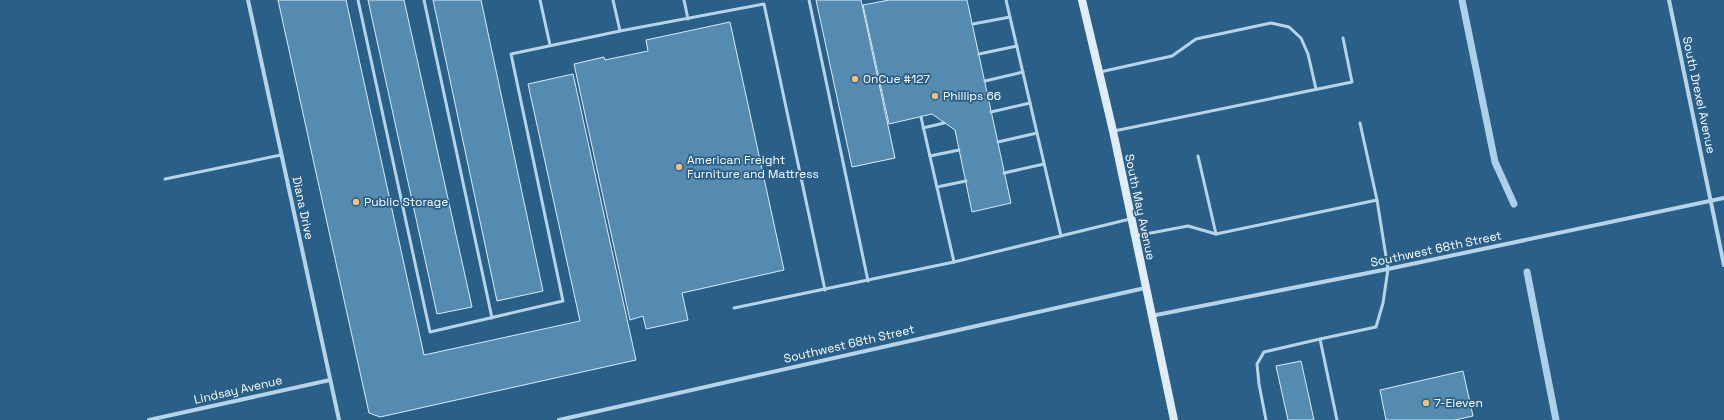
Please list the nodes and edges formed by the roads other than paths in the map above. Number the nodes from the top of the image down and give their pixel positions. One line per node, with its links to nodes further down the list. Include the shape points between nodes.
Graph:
1 (248, 0): 34 (street, Diana Drive)
2 (358, 0): 57 (lane, via 430,332)
3 (424, 0): 57 (lane)
4 (540, 0): 17 (lane)
5 (613, 0): 15 (lane)
6 (684, 0): 13 (lane)
7 (809, 0): 52 (lane)
8 (1006, 0): 12 (lane)
9 (1082, 0): 21 (main road, South May Avenue)
10 (1669, 0): 44 (street, South Drexel Avenue)
11 (764, 2): 13 (lane); 54 (lane)
12 (1010, 17): 14 (lane); 18 (lane)
13 (688, 19): 15 (lane)
14 (973, 24)
15 (620, 31): 17 (lane)
16 (1342, 38): 23 (lane, via 1352,82)
17 (550, 45): 57 (lane, via 510,54 563,301)
18 (1017, 46): 19 (lane); 20 (lane)
19 (979, 54)
20 (1023, 72): 22 (lane); 24 (lane)
21 (1099, 72): 23 (lane, via 1172,56 1196,39 1271,23 1289,27 1301,38 1308,54); 30 (main road, South May Avenue)
22 (985, 81)
23 (1316, 89): 30 (lane)
24 (1030, 103): 25 (lane); 31 (lane)
25 (991, 112)
26 (921, 117): 29 (lane)
27 (944, 123): 29 (lane)
28 (1360, 124): 43 (lane)
29 (923, 128): 35 (lane)
30 (1113, 131): 45 (main road, South May Avenue)
31 (1037, 133): 32 (lane); 37 (lane)
32 (998, 142)
33 (959, 150): 35 (lane)
34 (281, 155): 39 (lane); 59 (street, Diana Drive)
35 (930, 156): 41 (lane)
36 (1198, 156): 46 (lane)
37 (1044, 164): 38 (lane); 47 (lane)
38 (1004, 173)
39 (165, 179)
40 (966, 181): 41 (lane)
41 (937, 187): 49 (lane)
42 (1724, 198): 44 (street, Southwest 68th Street)
43 (1377, 200): 46 (lane); 51 (lane)
44 (1712, 201): 50 (street, South Drexel Avenue); 51 (street, Southwest 68th Street)
45 (1130, 219): 47 (lane); 48 (main road, South May Avenue)
46 (1216, 234): 48 (lane, via 1188,226)
47 (1061, 236): 49 (lane)
48 (1134, 237): 53 (main road, South May Avenue)
49 (954, 262): 52 (lane)
50 (1724, 265)
51 (1388, 269): 56 (street, Southwest 68th Street); 58 (lane, via 1376,327)
52 (868, 281): 54 (lane)
53 (1144, 288): 56 (main road, South May Avenue); 62 (street, Southwest 68th Street)
54 (825, 290): 55 (lane)
55 (734, 308)
56 (1150, 316): 63 (main road, South May Avenue)
57 (492, 318)
58 (1320, 339): 64 (lane, via 1264,352 1257,364 1258,384); 65 (lane)
59 (330, 380): 60 (street, Lindsay Avenue); 61 (street, Diana Drive)
60 (149, 420)
61 (339, 420)
62 (559, 420)
63 (1174, 420)
64 (1266, 420)
65 (1337, 420)

